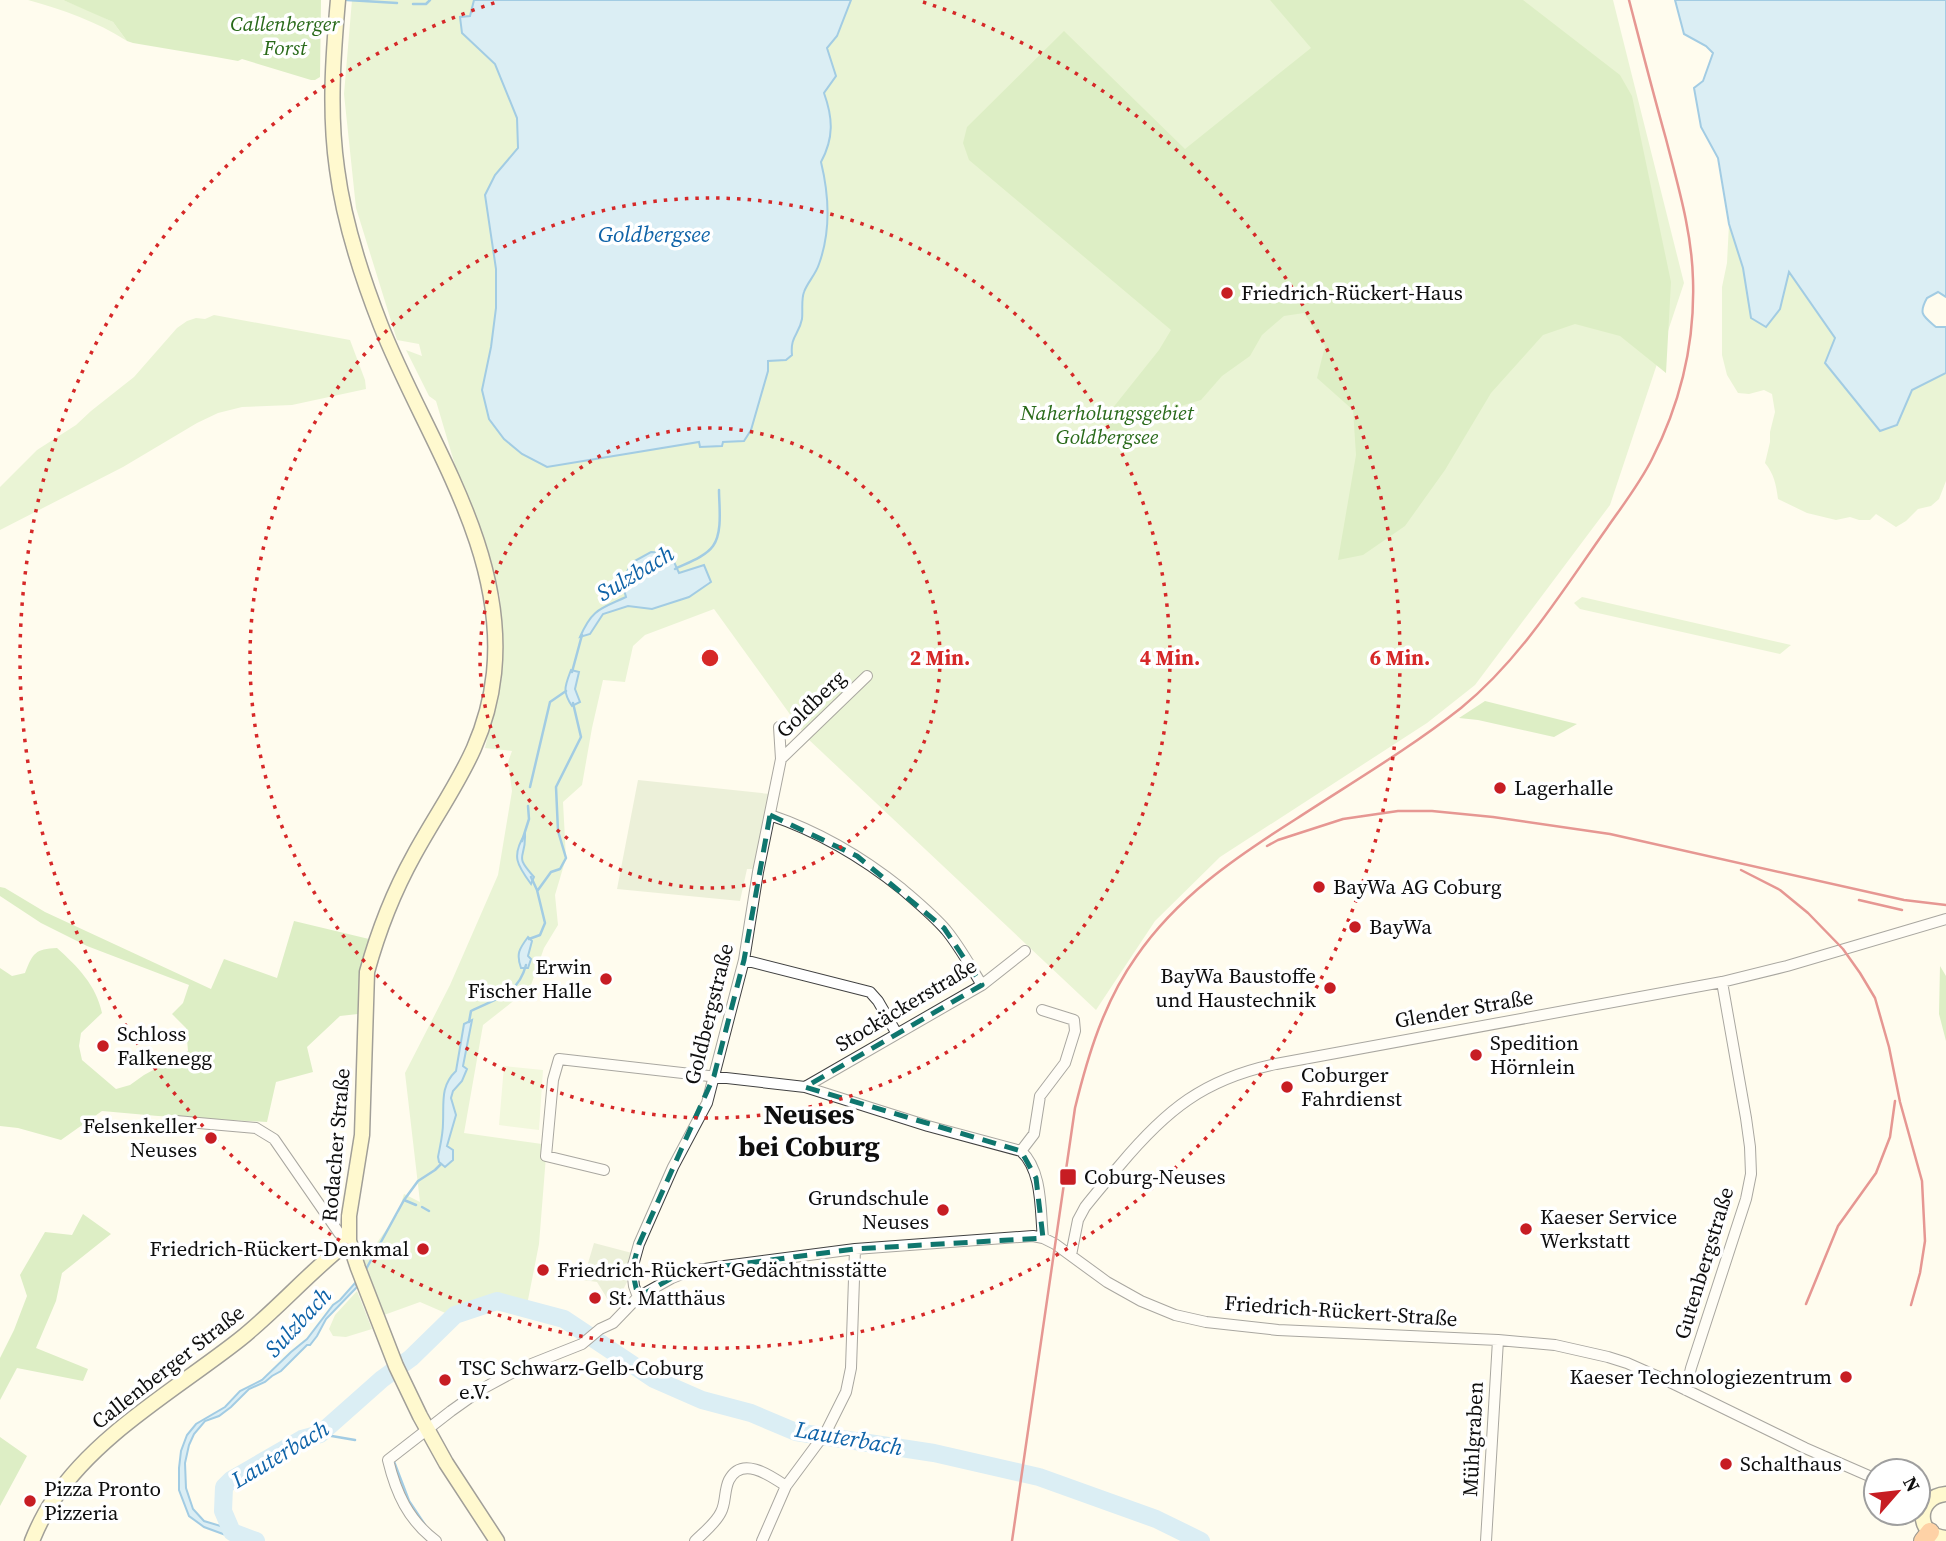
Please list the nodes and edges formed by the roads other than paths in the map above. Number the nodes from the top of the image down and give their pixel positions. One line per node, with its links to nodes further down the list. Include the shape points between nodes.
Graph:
1 (338, 0): 19 (street, Rodacher Straße, via 332,94 340,188 350,234 381,326 471,528 488,585 495,640 491,697 477,744 399,885 367,972 362,1135)
2 (867, 676): 4 (street, Goldberg)
3 (779, 727): 4 (street, Goldbergstraße)
4 (781, 759): 5 (street, Goldbergstraße)
5 (770, 815): 8 (street, Goldbergstraße); 10 (street, via 817,833 879,871 944,928)
6 (1946, 919): 9 (street, Glender Straße)
7 (1024, 951): 10 (street, Stockäckerstraße)
8 (744, 960): 12 (street, via 870,992); 13 (street, Goldbergstraße)
9 (1722, 982): 21 (street, Glender Straße, via 1276,1064 1230,1077 1183,1102 1142,1139 1085,1207); 24 (street, Gutenbergstraße, via 1751,1174)
10 (982, 985): 12 (street, Stockäckerstraße)
11 (1042, 1010): 16 (street, via 1074,1020 1075,1031 1065,1063 1040,1096 1034,1134)
12 (897, 1034): 14 (street, Stockäckerstraße)
13 (715, 1076): 14 (street); 17 (street, via 559,1059 545,1156); 22 (street, Goldbergstraße, via 707,1103 639,1244 632,1269)
14 (805, 1087): 16 (street)
15 (176, 1121): 19 (street, via 261,1129 274,1139)
16 (1021, 1152): 18 (street, via 1036,1178)
17 (604, 1170)
18 (1044, 1238): 20 (street); 21 (street, Friedrich-Rückert-Straße)
19 (349, 1241): 25 (street, Rodacher Straße, via 398,1369); 28 (street, Callenberger Straße, via 239,1339 129,1422 87,1460 55,1497)
20 (855, 1249): 22 (street, via 687,1272); 27 (street, via 846,1392 824,1435)
21 (1071, 1255): 23 (street, Friedrich-Rückert-Straße, via 1141,1301 1206,1322 1278,1330)
22 (638, 1297): 25 (street, via 588,1340 482,1389)
23 (1498, 1340): 24 (street, Friedrich-Rückert-Straße, via 1588,1352 1627,1363); 33 (street, Mühlgraben)
24 (1686, 1390): 26 (street, Friedrich-Rückert-Straße)
25 (427, 1429): 29 (street, via 393,1457 394,1485 415,1522); 30 (street, Rodacher Straße)
26 (1862, 1473)
27 (786, 1486): 31 (street, via 758,1469 737,1471 729,1480 721,1513); 32 (street)
28 (32, 1541)
29 (436, 1541)
30 (497, 1541)
31 (695, 1541)
32 (762, 1541)
33 (1486, 1541)

